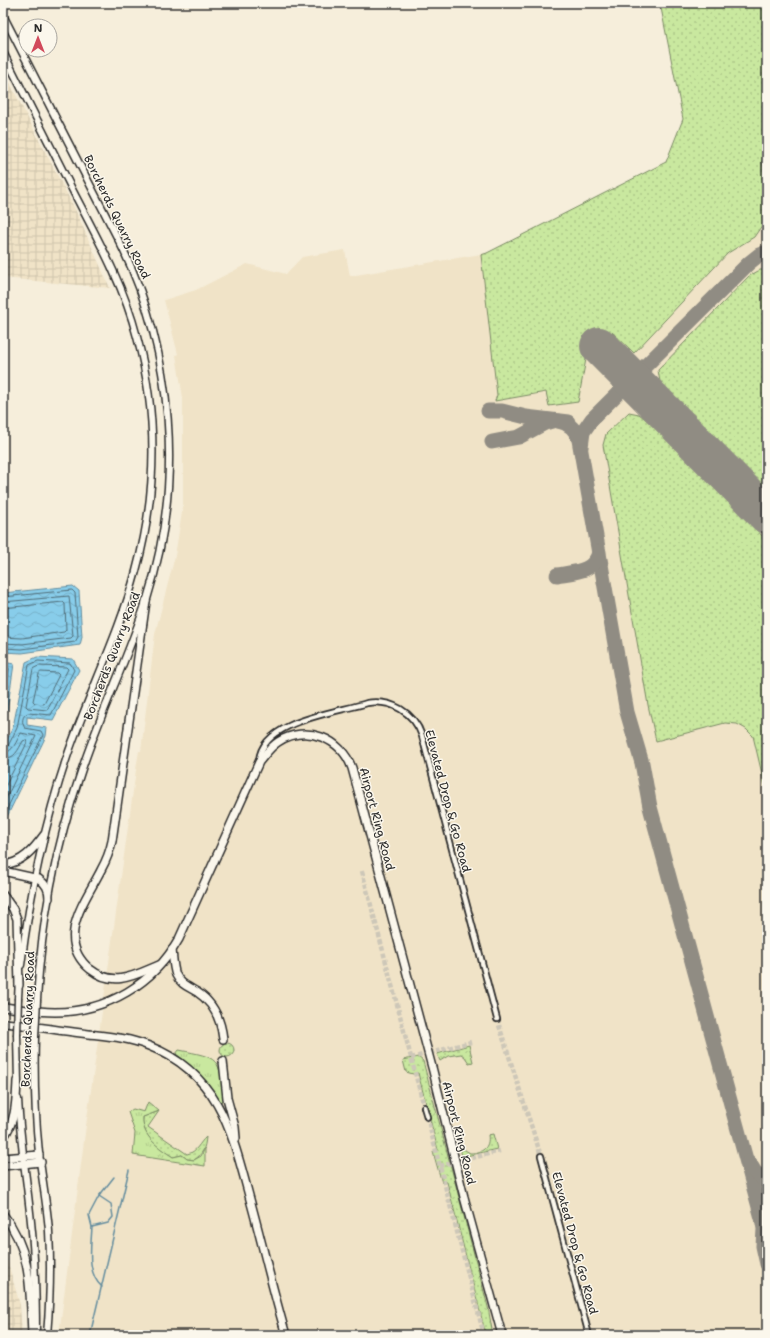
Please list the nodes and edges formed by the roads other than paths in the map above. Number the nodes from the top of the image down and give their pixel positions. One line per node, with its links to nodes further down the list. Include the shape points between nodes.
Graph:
1 (3, 15): 3 (main road, Borcherds Quarry Road, via 123,250 141,292 157,344 167,403 169,479 160,552)
2 (3, 52): 5 (main road, Borcherds Quarry Road, via 120,284 141,351 152,427 151,489 142,550 118,624 67,758)
3 (146, 601): 10 (main road, Borcherds Quarry Road, via 80,774); 12 (main road, via 112,839 106,862 78,914 74,932 75,945 82,959 89,968 101,975 115,978 131,977)
4 (259, 762): 11 (main road, Airport Ring Road, via 209,875); 15 (street, Elevated Drop & Go Road, via 261,752 269,740 290,724 366,703 385,703 411,717 422,736); 35 (main road, Airport Ring Road, via 270,748 282,739 296,734 308,734 332,742 343,752 351,765)
5 (44, 835): 6 (main road, via 28,855); 8 (main road, Borcherds Quarry Road)
6 (3, 866)
7 (3, 871): 8 (main road)
8 (34, 878): 10 (main road, via 45,884); 13 (main road, Borcherds Quarry Road)
9 (3, 895): 13 (main road, via 17,920)
10 (49, 898): 27 (main road, Borcherds Quarry Road, bridge, via 41,954 35,1037)
11 (172, 950): 12 (main road, Airport Ring Road); 17 (main road, via 176,975 184,985 201,995 213,1008 220,1020)
12 (161, 965): 14 (main road, Airport Ring Road, via 125,994 111,1001 79,1010 45,1012)
13 (19, 985): 19 (main road, Borcherds Quarry Road, bridge)
14 (3, 1006)
15 (497, 1019)
16 (5, 1023): 23 (main road, via 126,1039 148,1045 163,1053 195,1076 210,1092 220,1108)
17 (223, 1039)
18 (223, 1061): 23 (main road, via 226,1098 235,1127)
19 (18, 1081): 22 (main road, via 14,1116); 24 (main road, Borcherds Quarry Road)
20 (424, 1107): 21 (street)
21 (427, 1117)
22 (3, 1138)
23 (236, 1147): 34 (main road)
24 (22, 1156): 26 (main road); 27 (main road); 28 (main road, Borcherds Quarry Road)
25 (541, 1156): 36 (street, Elevated Drop & Go Road)
26 (3, 1158)
27 (40, 1158): 28 (main road); 33 (main road, Borcherds Quarry Road, via 50,1254)
28 (24, 1164): 29 (main road); 32 (main road, Borcherds Quarry Road, via 34,1256)
29 (3, 1166)
30 (3, 1214): 31 (main road, via 19,1240 28,1268)
31 (32, 1335)
32 (36, 1335)
33 (47, 1335)
34 (286, 1335)
35 (502, 1335)
36 (589, 1335)

